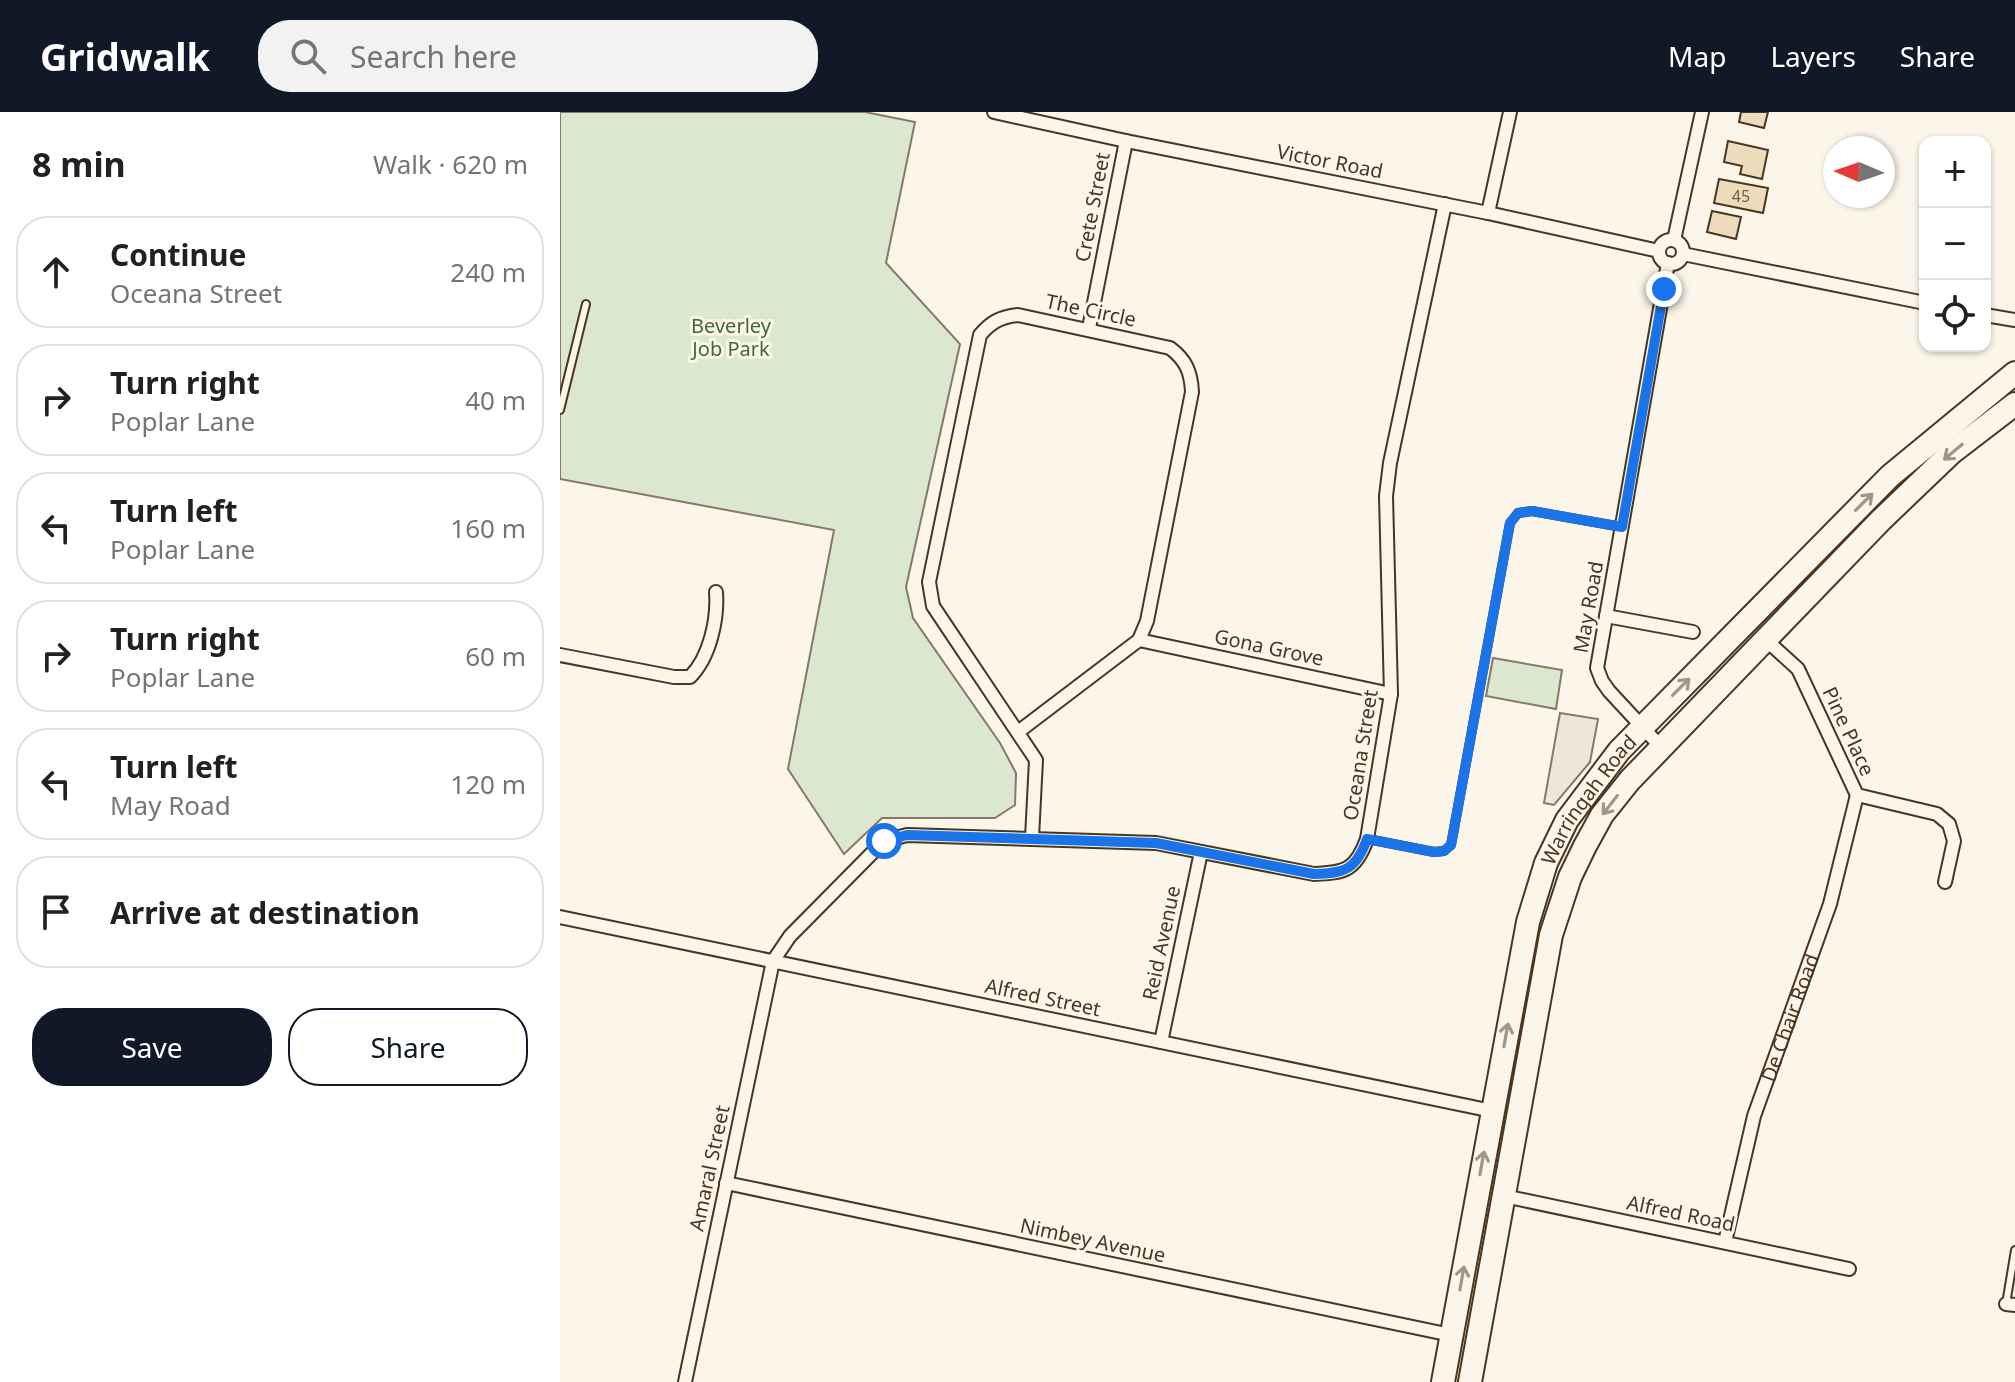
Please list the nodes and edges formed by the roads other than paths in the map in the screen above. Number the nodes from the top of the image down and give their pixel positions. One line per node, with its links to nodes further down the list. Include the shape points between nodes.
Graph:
1 (994, 112): 4 (street, Victor Road)
2 (1510, 112): 7 (street)
3 (1702, 112): 8 (street)
4 (1046, 117): 5 (street, Victor Road)
5 (1126, 141): 6 (street, Victor Road); 16 (street, Crete Street)
6 (1445, 204): 7 (street, Victor Road); 28 (street, Oceana Street, via 1386,496)
7 (1488, 213): 9 (street, Victor Road)
8 (1674, 240): 9 (street, via 1663,242); 10 (street)
9 (1659, 251): 11 (street)
10 (1683, 254): 11 (street, via 1678,262); 12 (street)
11 (1668, 263): 20 (street, May Road)
12 (1919, 302)
13 (586, 304): 19 (lane)
14 (1991, 316): 15 (street)
15 (2015, 320)
16 (1089, 328): 26 (street, The Circle, via 1170,348 1184,358 1191,376 1147,621); 30 (street, The Circle, via 1018,315 1003,316 980,335 929,582 933,606)
17 (2015, 373): 23 (highway, Warringah Road, one-way to 17, via 1890,476)
18 (2015, 404): 25 (highway, Warringah Road, one-way to 25, via 1951,453)
19 (560, 410)
20 (1622, 527): 22 (street, May Road); 34 (lane, via 1518,513 1510,523 1451,845 1434,852)
21 (716, 592): 27 (street, via 717,614 699,668 690,677)
22 (1606, 616): 24 (street); 29 (street, May Road, via 1597,668)
23 (1747, 621): 25 (highway); 29 (highway, Warringah Road, one-way to 23)
24 (1693, 632)
25 (1764, 638): 31 (highway, Warringah Road); 32 (street, Pine Place, via 1798,669)
26 (1139, 640): 28 (street, Gona Grove); 30 (street)
27 (560, 655)
28 (1391, 694): 34 (street, Oceana Street)
29 (1641, 728): 31 (street, May Road); 40 (highway, Warringah Road, one-way to 29, via 1525,936 1546,863 1582,798)
30 (1018, 732): 33 (street, The Circle, via 1036,760)
31 (1660, 746): 41 (highway, Warringah Road, one-way to 41, via 1602,815 1570,877 1551,935)
32 (1857, 795): 36 (street, Pine Place, via 1937,814 1949,824 1954,841); 44 (street, De Chair Road, via 1830,904 1754,1116)
33 (1032, 838): 35 (street, Oceana Street, via 1156,843); 38 (street, Oceana Street, via 889,838 790,936)
34 (1367, 839): 35 (street, Oceana Street, via 1359,860 1338,874)
35 (1201, 852): 39 (street, Reid Avenue)
36 (1945, 882)
37 (560, 917): 38 (street, Alfred Street)
38 (773, 961): 39 (street, Alfred Street); 42 (street, Amaral Street)
39 (1161, 1042): 40 (street, Alfred Street)
40 (1492, 1111): 41 (street, Alfred Street); 48 (highway, Warringah Road, one-way to 40)
41 (1517, 1116): 43 (highway, Warringah Road)
42 (726, 1183): 48 (street, Nimbey Avenue); 49 (street, Amaral Street)
43 (1504, 1196): 44 (street, Alfred Road); 51 (highway, Warringah Road)
44 (1725, 1242): 46 (street, Alfred Road)
45 (2015, 1250): 47 (lane)
46 (1849, 1269)
47 (2010, 1304)
48 (1451, 1335): 50 (highway, Warringah Road)
49 (685, 1382)
50 (1443, 1382)
51 (1470, 1382)

